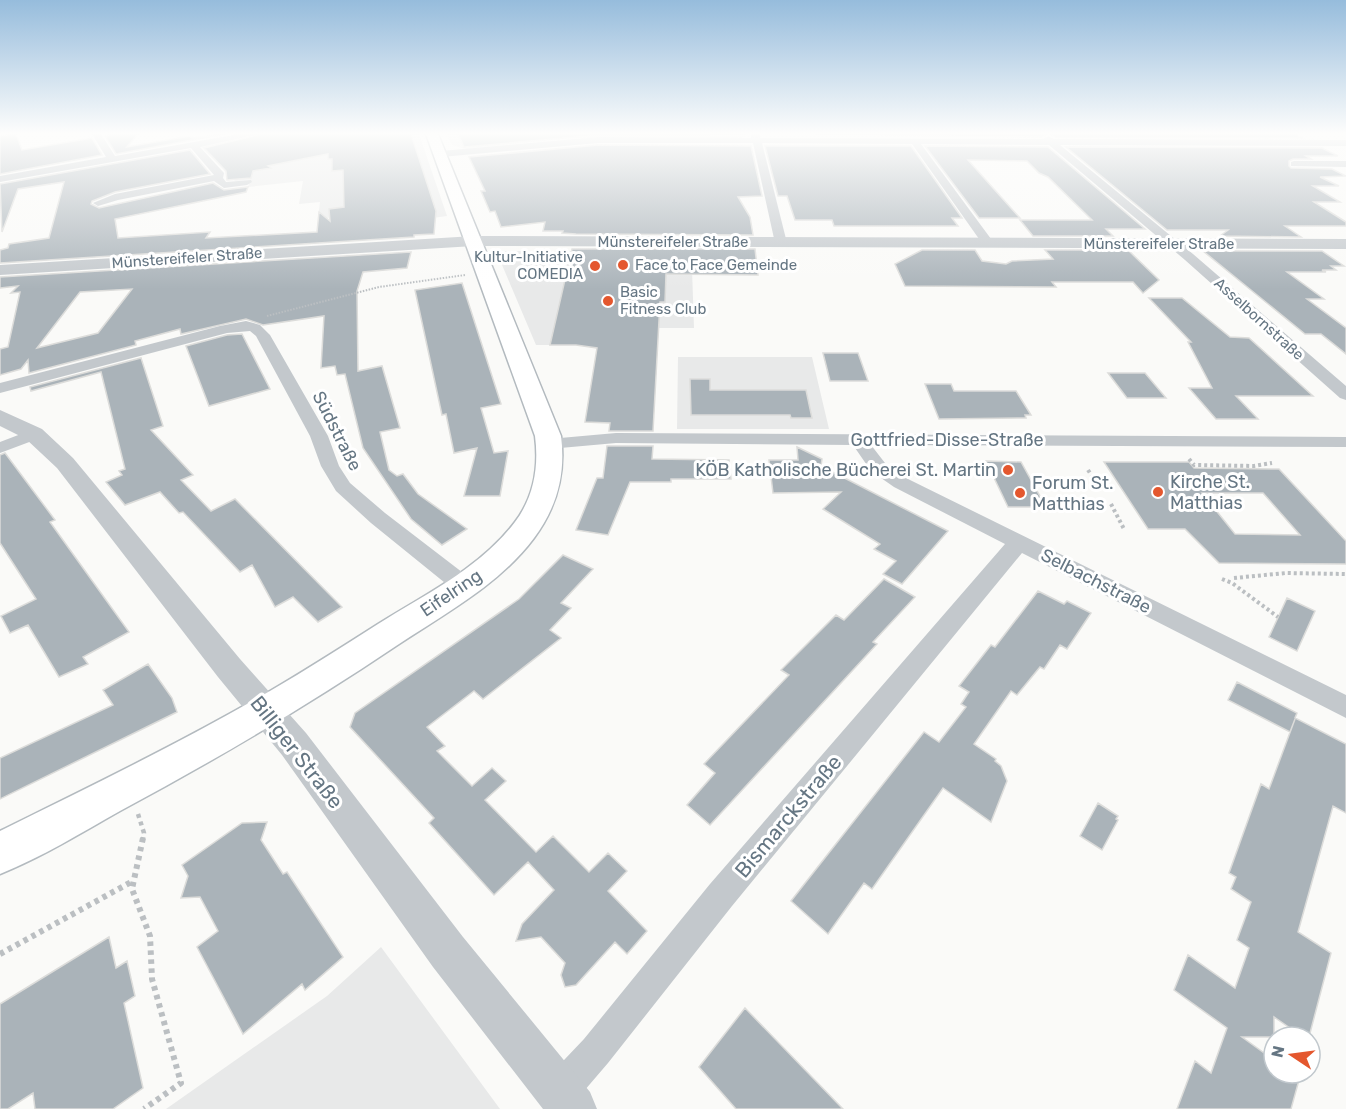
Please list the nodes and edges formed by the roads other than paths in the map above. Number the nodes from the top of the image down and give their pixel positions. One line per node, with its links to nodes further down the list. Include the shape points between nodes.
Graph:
1 (175, 186): 6 (street)
2 (453, 186): 7 (main road, Eifelring)
3 (767, 186): 8 (street)
4 (946, 186): 9 (street)
5 (1104, 186): 10 (street, Asselbornstraße)
6 (98, 203)
7 (474, 241): 8 (street, Münstereifeler Straße); 12 (street, Münstereifeler Straße); 19 (main road, Eifelring)
8 (781, 243): 9 (street, Münstereifeler Straße)
9 (988, 243): 10 (street, Münstereifeler Straße)
10 (1172, 244): 11 (street, Münstereifeler Straße); 14 (street, Asselbornstraße)
11 (1346, 244)
12 (0, 270)
13 (0, 388): 22 (street, Südstraße, via 250,325 263,335 343,487)
14 (1346, 395)
15 (0, 417): 16 (street, Billiger Straße)
16 (34, 434): 20 (street); 24 (street, Billiger Straße, via 65,463)
17 (859, 440): 18 (street, Gottfried-Disse-Straße); 19 (street, Gottfried-Disse-Straße, via 616,438); 21 (street, Selbachstraße, via 887,474)
18 (1346, 442)
19 (549, 444): 22 (main road, Eifelring, via 550,475 535,515 506,552)
20 (0, 448)
21 (1019, 542): 23 (street, Selbachstraße); 26 (street, Bismarckstraße, via 721,895 596,1050)
22 (463, 585): 24 (main road, Eifelring)
23 (1346, 707)
24 (268, 711): 25 (main road, Eifelring); 26 (street, Billiger Straße, via 448,951)
25 (0, 853)
26 (566, 1100)

